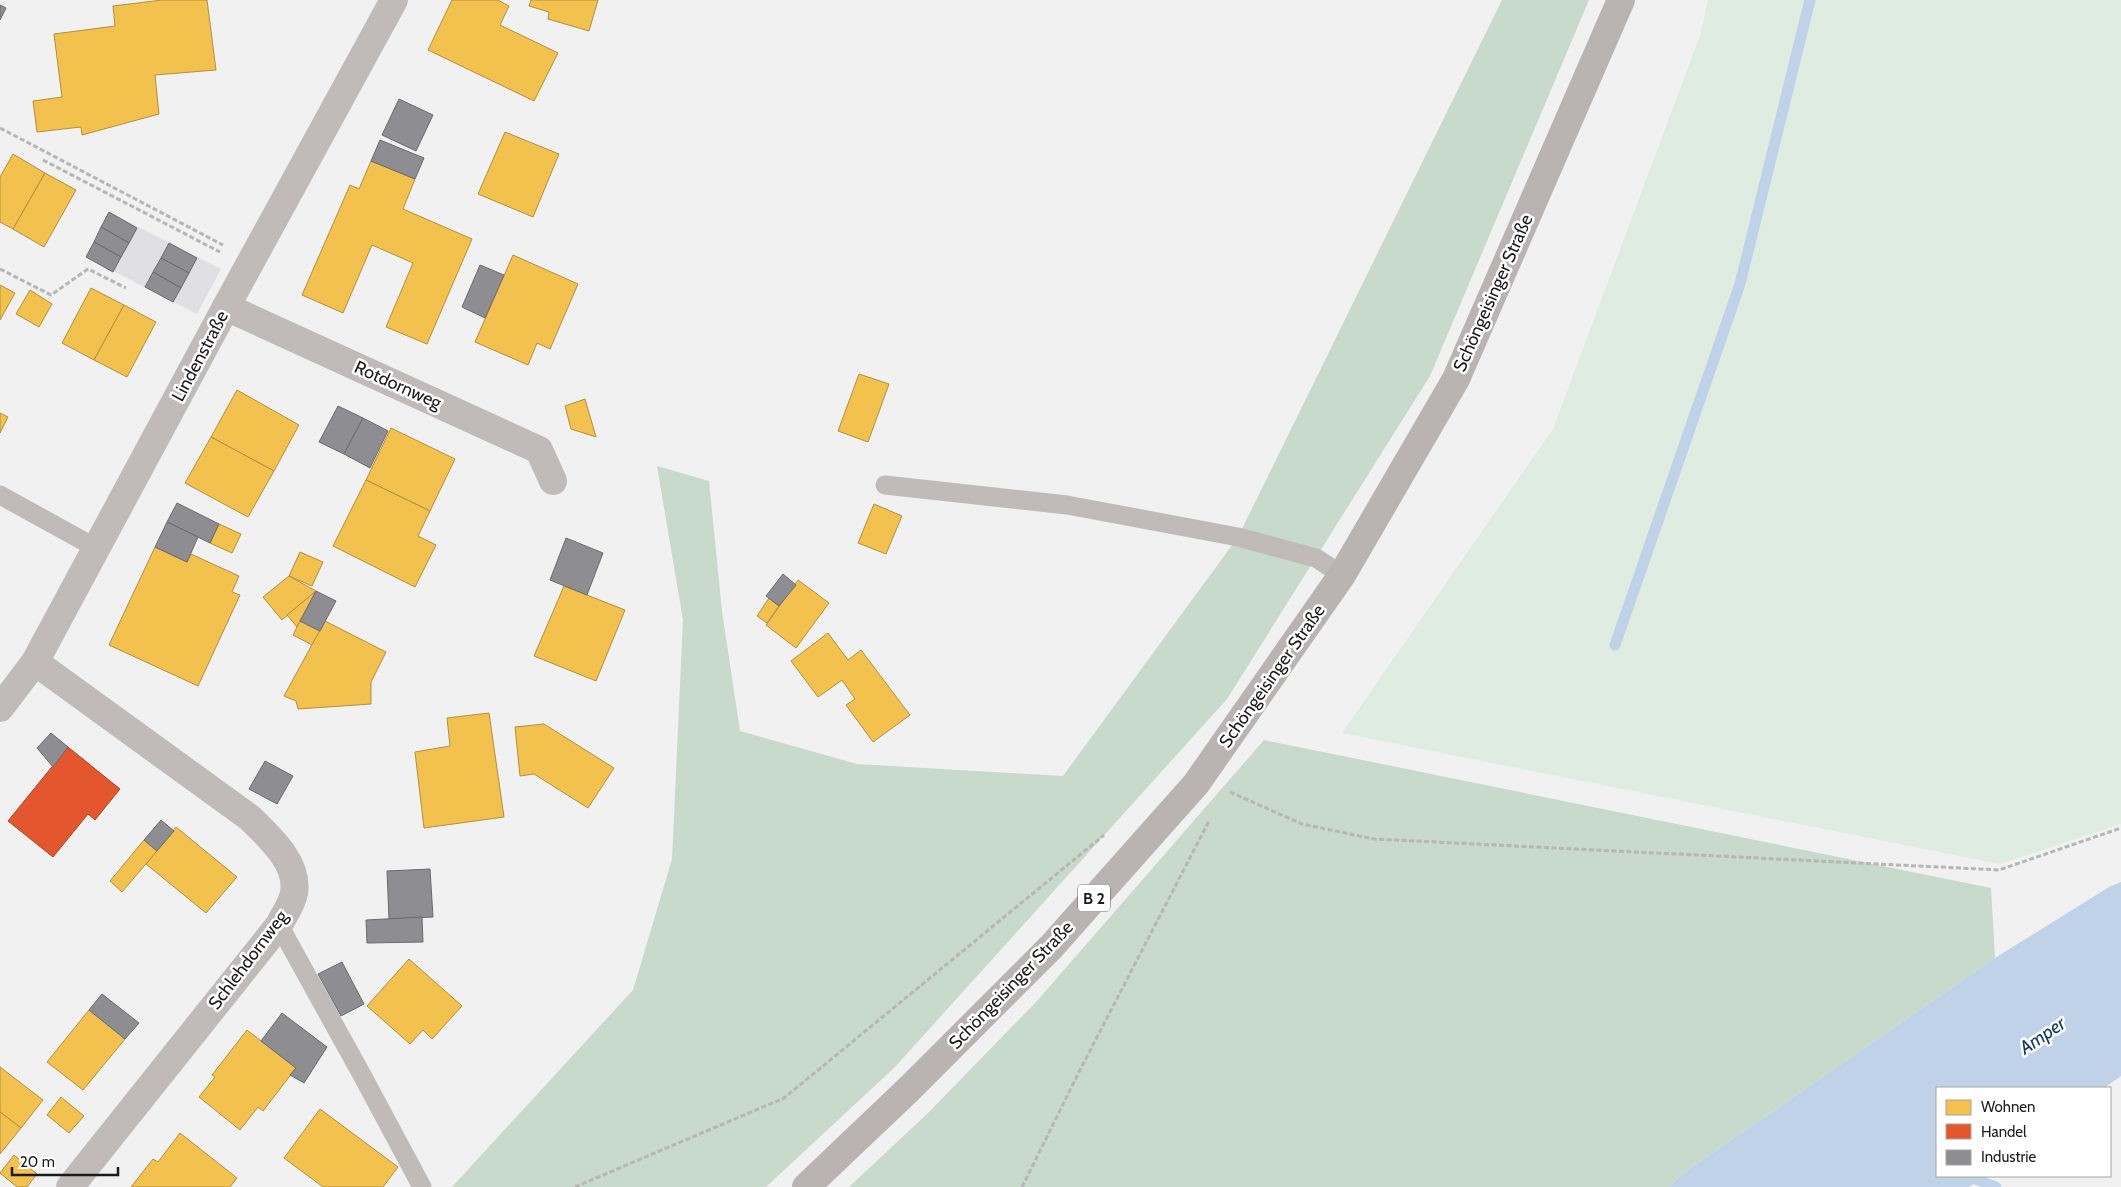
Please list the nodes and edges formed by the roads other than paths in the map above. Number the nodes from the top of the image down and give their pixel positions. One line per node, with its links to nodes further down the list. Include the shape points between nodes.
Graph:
1 (394, 0): 3 (street, Lindenstraße)
2 (1621, 0): 8 (main road, Schöngeisinger Straße, via 1456,379)
3 (226, 307): 4 (street, Rotdornweg, via 539,450); 7 (street, Lindenstraße)
4 (553, 481)
5 (885, 485): 8 (lane, via 1067,505 1229,535 1316,558)
6 (0, 495): 7 (lane)
7 (96, 548): 9 (street, Lindenstraße)
8 (1342, 574): 14 (main road, Schöngeisinger Straße / B 2, via 1196,784 1051,947)
9 (35, 662): 10 (street, Lindenstraße); 11 (street, Schlehdornweg, via 223,797 273,841 290,865 295,881 294,895)
10 (0, 708)
11 (279, 925): 12 (street, Schlehdornweg); 13 (lane)
12 (70, 1187)
13 (422, 1187)
14 (806, 1187)

